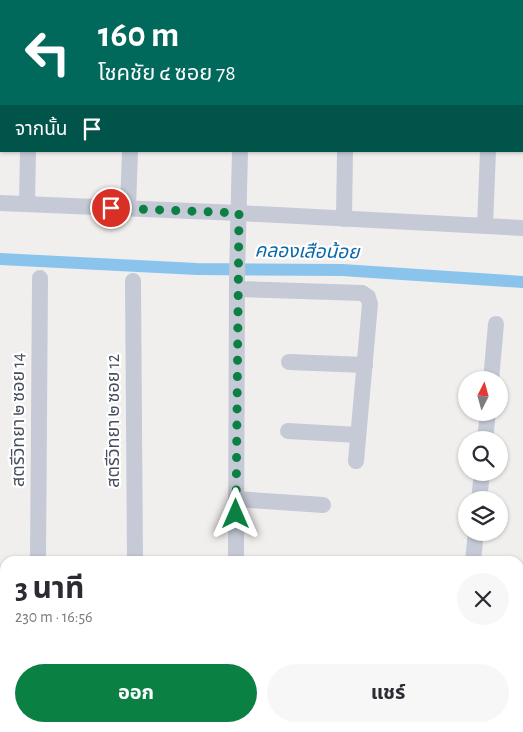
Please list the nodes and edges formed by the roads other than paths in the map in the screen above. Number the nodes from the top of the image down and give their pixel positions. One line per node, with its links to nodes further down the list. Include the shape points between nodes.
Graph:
1 (28, 152): 7 (street)
2 (130, 152): 8 (street)
3 (240, 152): 9 (street)
4 (345, 152): 10 (street)
5 (488, 152): 11 (street)
6 (0, 203): 7 (street)
7 (27, 204): 8 (street)
8 (128, 208): 9 (street)
9 (239, 213): 10 (street); 13 (street)
10 (344, 219): 11 (street)
11 (485, 226): 12 (street)
12 (523, 228)
13 (238, 277): 18 (street, via 368,297); 23 (street)
14 (40, 278): 26 (street, สตรีวิทยา ๒ ซอย 14)
15 (133, 281): 27 (street, สตรีวิทยา ๒ ซอย 12)
16 (496, 324): 19 (street)
17 (289, 362): 18 (street)
18 (364, 365): 21 (street)
19 (492, 371)
20 (288, 432): 21 (street)
21 (358, 435): 22 (street)
22 (356, 461)
23 (236, 499): 24 (street); 28 (street)
24 (323, 505)
25 (475, 541): 29 (street)
26 (38, 556)
27 (135, 556)
28 (236, 556)
29 (474, 556)

